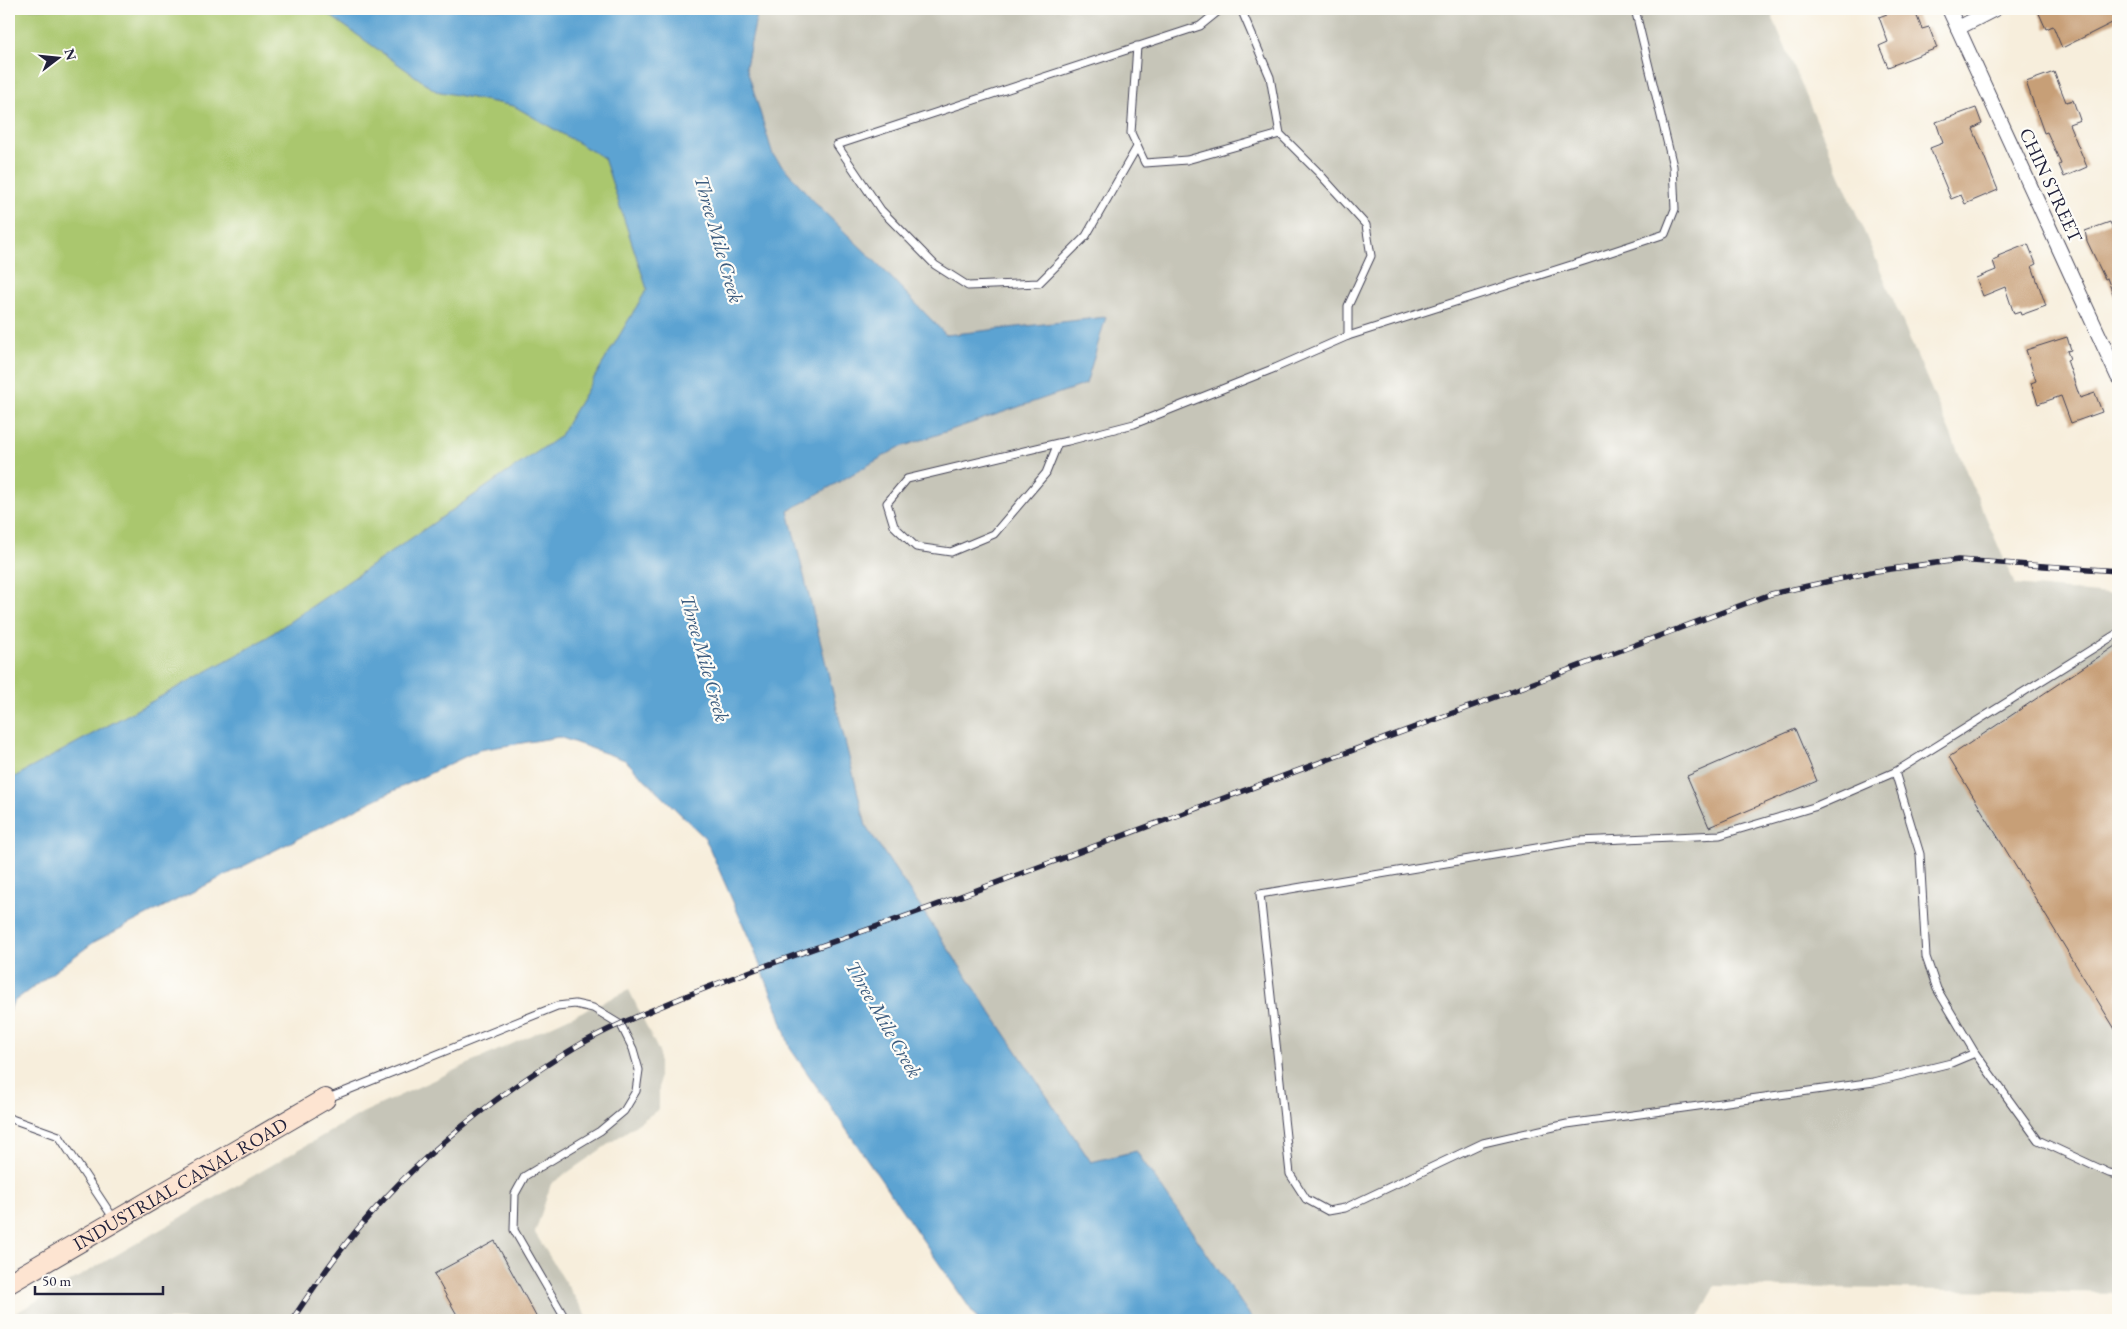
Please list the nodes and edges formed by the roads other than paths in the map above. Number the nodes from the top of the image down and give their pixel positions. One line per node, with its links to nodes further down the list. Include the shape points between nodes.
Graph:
1 (1222, 9): 7 (lane, via 1200,26)
2 (1241, 9): 8 (lane, via 1270,77)
3 (1635, 9): 10 (lane, via 1673,166 1675,209 1665,234)
4 (1949, 9): 6 (street, CHIN STREET)
5 (1995, 9): 6 (street)
6 (1958, 28): 11 (street, CHIN STREET)
7 (1137, 46): 9 (lane, via 1131,133); 9 (lane, via 837,145 881,210 935,265 968,286 1040,283 1086,236)
8 (1280, 134): 9 (lane, via 1187,160 1145,163); 10 (lane, via 1366,225 1371,256 1348,306)
9 (1137, 147)
10 (1348, 336): 12 (lane, via 1134,424)
11 (2118, 377)
12 (1058, 444): 12 (lane, via 1046,473 994,534 952,552 916,547 894,526 888,503 907,479)
13 (2118, 633): 14 (lane)
14 (1895, 772): 15 (lane, via 1920,854 1926,957 1937,989); 15 (lane, via 1814,807 1720,835 1578,841 1260,894 1290,1174 1306,1199 1328,1211 1346,1208 1483,1143 1567,1124 1874,1082 1951,1063)
15 (1975, 1053): 18 (lane, via 2038,1140)
16 (326, 1099): 19 (street, INDUSTRIAL CANAL ROAD); 21 (lane, via 557,1006 576,1004 593,1008 621,1025 639,1070 636,1091 624,1111 600,1131 525,1176 515,1194 514,1230)
17 (9, 1118): 19 (lane, via 59,1136)
18 (2118, 1175)
19 (116, 1221): 20 (street, INDUSTRIAL CANAL ROAD)
20 (9, 1283)
21 (566, 1320)

